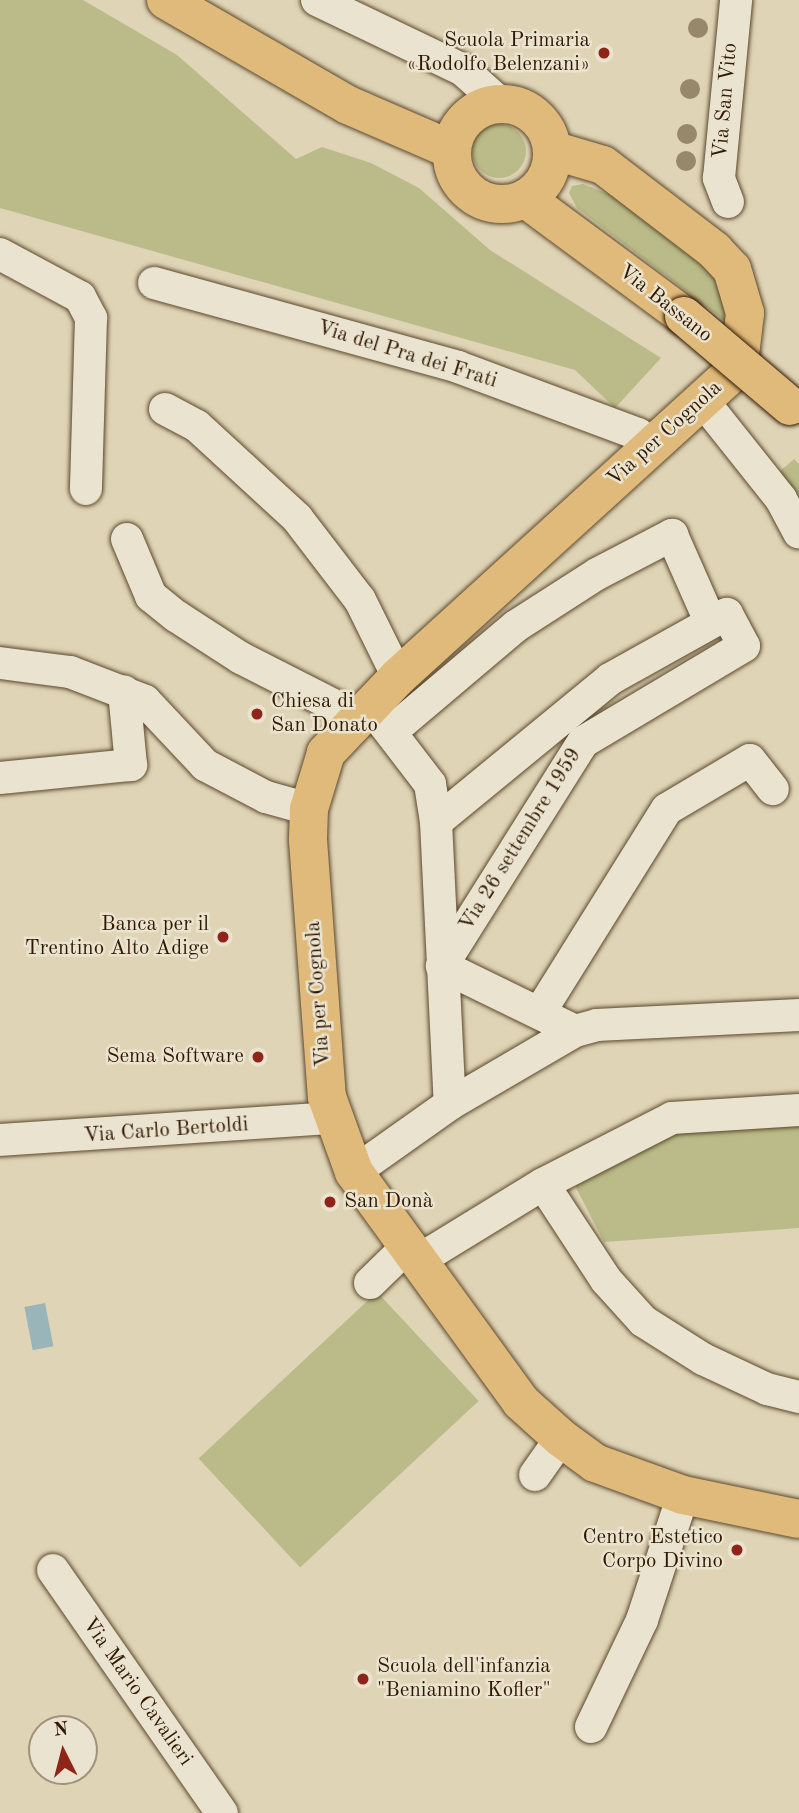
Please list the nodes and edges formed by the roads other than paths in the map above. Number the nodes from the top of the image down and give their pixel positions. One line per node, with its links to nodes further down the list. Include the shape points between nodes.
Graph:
1 (166, 0): 5 (main road, via 348,105)
2 (317, 0): 4 (street, via 463,70)
3 (736, 0): 8 (street, Via San Vito, via 719,178)
4 (501, 104): 5 (main road, via 481,109 464,121); 6 (main road, via 535,117 547,132)
5 (452, 150): 7 (main road, via 458,179 470,194 497,205)
6 (552, 150): 7 (main road, via 547,178); 11 (main road, Via per Cognola, via 603,166 714,250 732,269 745,313 740,355 731,374)
7 (526, 199): 13 (main road, Via Bassano, bridge, via 684,316)
8 (728, 202)
9 (0, 254): 15 (street, via 80,297 91,318)
10 (154, 282): 14 (street, Via del Pra dei Frati, via 458,367 638,434)
11 (703, 401): 14 (main road, Via per Cognola); 16 (street, via 781,499)
12 (165, 409): 20 (street, via 197,426 297,518 360,600)
13 (794, 410)
14 (653, 445): 20 (main road, Via per Cognola)
15 (86, 489)
16 (799, 533)
17 (127, 539): 22 (street, via 150,596 176,616 242,658)
18 (710, 621): 22 (street, via 672,535 597,575); 26 (street, Via 26 settembre 1959, via 610,679); 27 (street, Via 26 settembre 1959, via 727,614 744,646 583,742)
19 (0, 663): 21 (street, via 70,671)
20 (398, 677): 22 (main road, Via per Cognola)
21 (124, 691): 23 (street, via 131,765); 25 (street, via 145,701 191,752 220,775 266,797)
22 (372, 718): 25 (main road, Via per Cognola, via 326,753); 26 (street, Via 26 settembre 1959, via 430,783)
23 (0, 778)
24 (773, 789): 28 (street, via 750,760 667,809)
25 (309, 809): 33 (main road, Via per Cognola, via 325,1078)
26 (436, 822): 27 (street, Via 26 settembre 1959)
27 (442, 966): 28 (street); 31 (street, Via 26 settembre 1959)
28 (540, 1012): 30 (street)
29 (799, 1015): 30 (street, via 597,1024)
30 (575, 1031): 31 (street)
31 (450, 1104): 35 (street)
32 (799, 1110): 36 (street, via 672,1118)
33 (332, 1118): 34 (street, Via Carlo Bertoldi); 35 (main road, Via per Cognola)
34 (0, 1140)
35 (354, 1172): 37 (main road, Via per Cognola)
36 (543, 1184): 37 (street); 39 (street, via 606,1280 643,1321 703,1359 767,1389)
37 (413, 1253): 38 (street); 40 (main road, Via per Cognola, via 521,1402)
38 (370, 1283)
39 (799, 1397)
40 (561, 1438): 41 (street); 42 (main road, Via per Cognola, via 595,1463)
41 (535, 1475)
42 (683, 1495): 43 (main road, Via per Cognola); 45 (street, via 642,1620)
43 (799, 1519)
44 (53, 1570): 46 (street, Via Mario Cavalieri)
45 (591, 1727)
46 (222, 1813)

